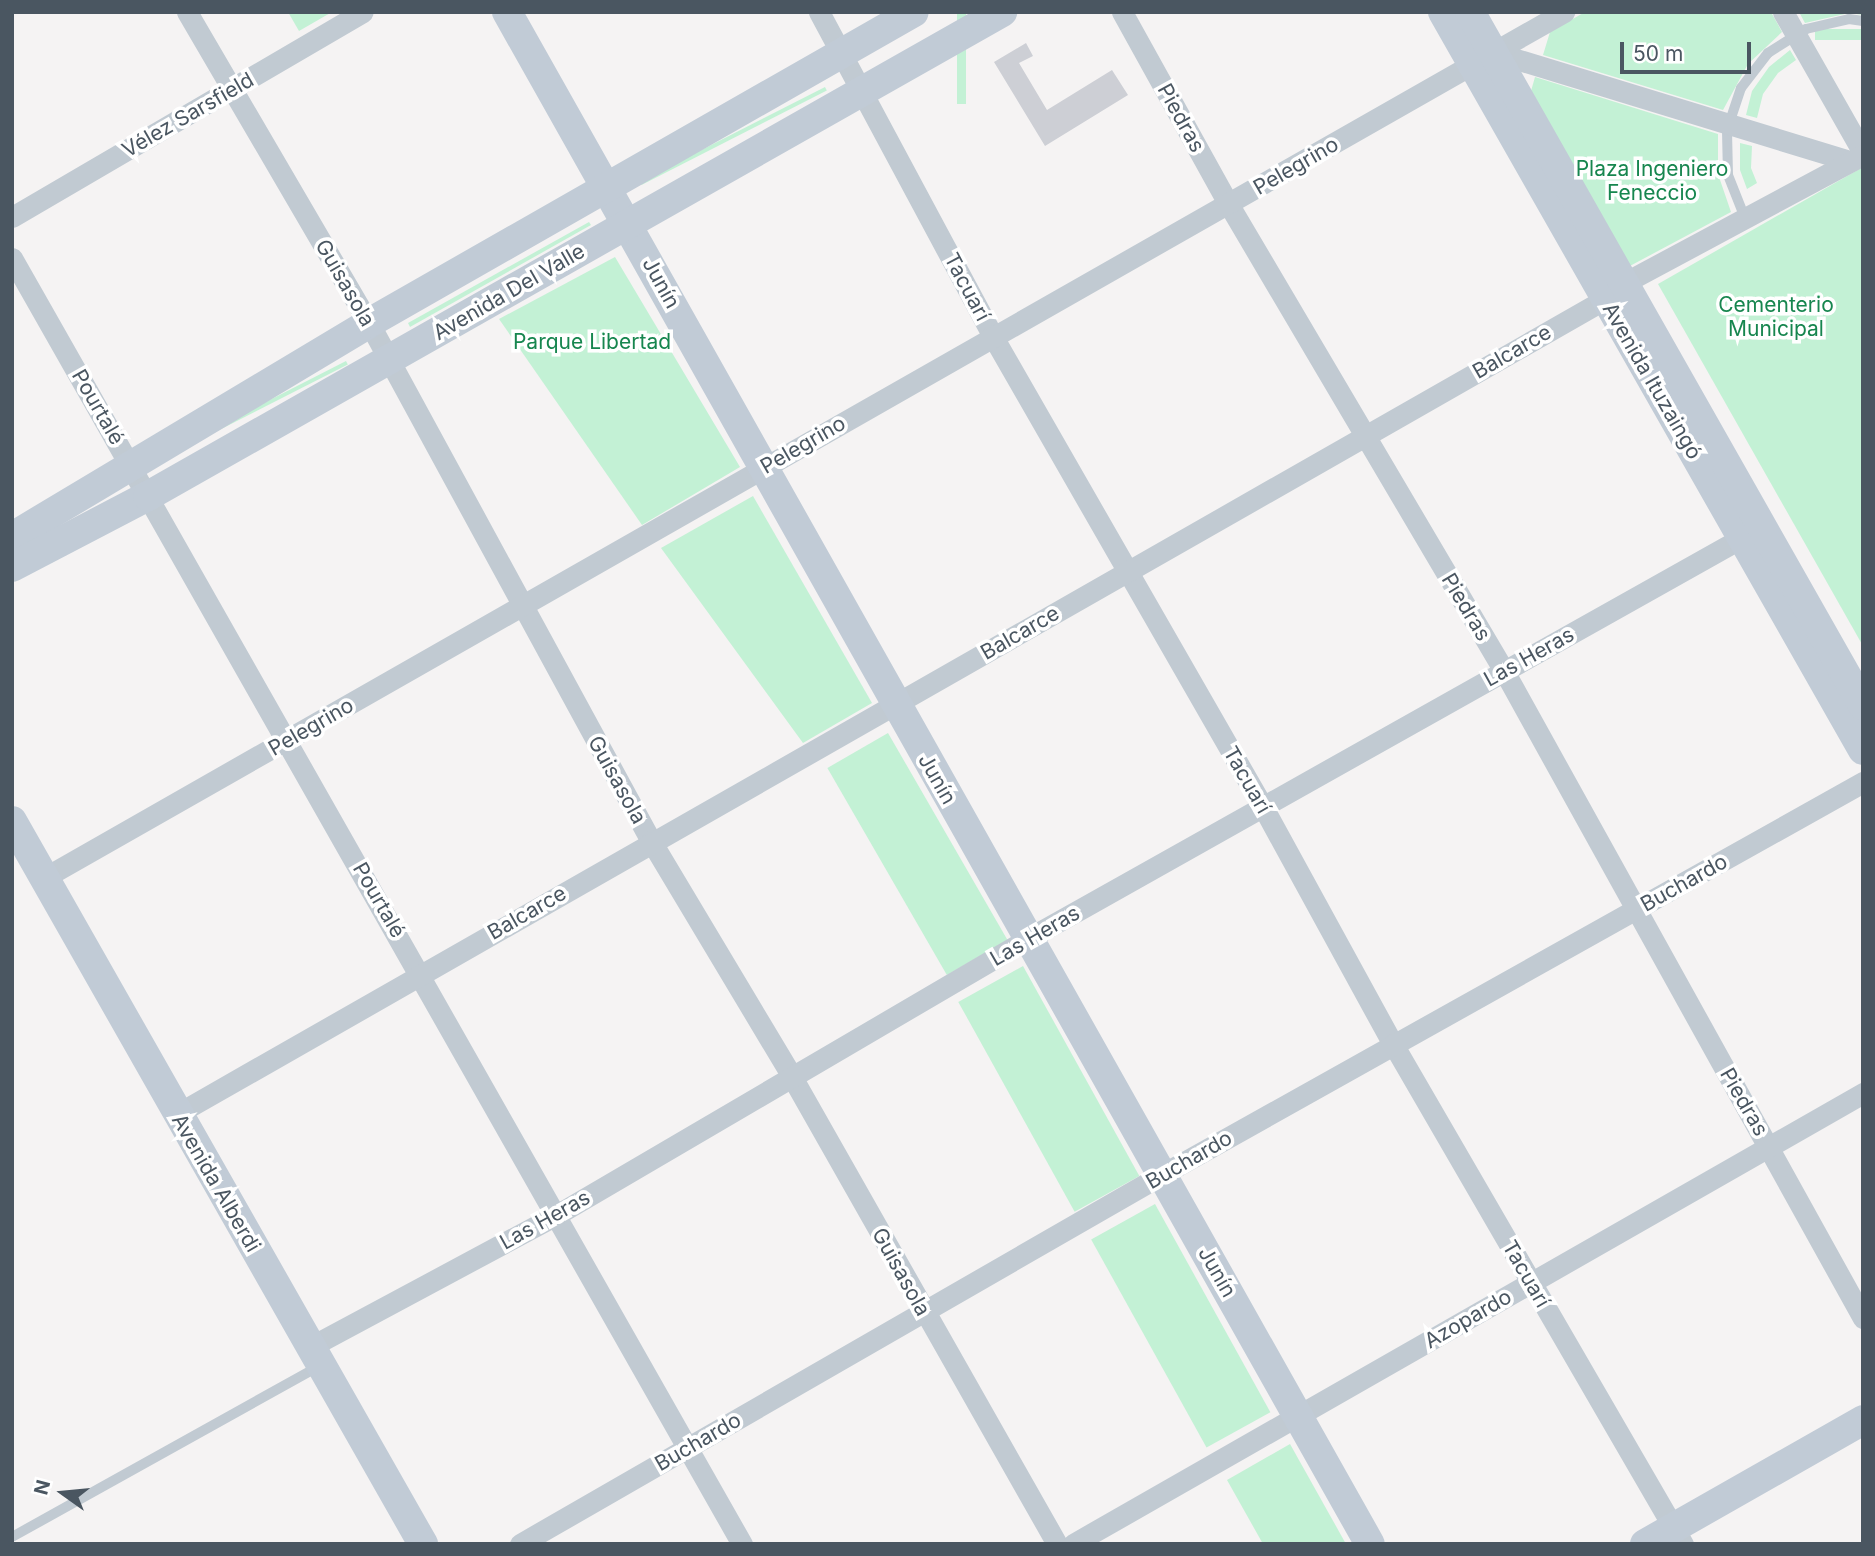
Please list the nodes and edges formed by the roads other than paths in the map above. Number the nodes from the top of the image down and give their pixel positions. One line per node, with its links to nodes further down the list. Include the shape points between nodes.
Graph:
1 (187, 12): 16 (street, Guisasola)
2 (363, 12): 16 (street, Vélez Sarsfield)
3 (508, 12): 20 (main road, Junín)
4 (819, 12): 14 (street, Tacuarí)
5 (914, 12): 14 (main road, Avenida Del Valle)
6 (1002, 12): 17 (main road, Avenida Del Valle)
7 (1122, 12): 21 (street, Piedras)
8 (1443, 12): 15 (main road, Avenida Ituzaingó)
9 (1470, 12): 15 (main road, Avenida Ituzaingó)
10 (1564, 12): 15 (street, Pelegrino)
11 (1783, 12): 13 (street)
12 (1863, 21): 13 (lane, via 1849,19)
13 (1796, 35): 18 (lane, via 1768,53 1741,88); 19 (street)
14 (842, 53): 17 (street, Tacuarí); 20 (main road, Avenida Del Valle)
15 (1482, 58): 18 (street); 21 (street, Pelegrino); 26 (main road, Avenida Ituzaingó)
16 (230, 90): 22 (street, Vélez Sarsfield); 27 (street, Guisasola)
17 (864, 90): 24 (main road, Avenida Del Valle); 28 (street, Tacuarí)
18 (1729, 124): 19 (street); 23 (lane, via 1728,175)
19 (1858, 156): 23 (street, Balcarce)
20 (607, 188): 24 (main road, Junín); 27 (main road, Avenida Del Valle)
21 (1229, 205): 28 (street, Pelegrino); 30 (street, Piedras)
22 (12, 217)
23 (1745, 218): 26 (street, Balcarce)
24 (629, 224): 29 (main road, Avenida Del Valle); 32 (main road, Junín)
25 (12, 258): 31 (street, Pourtalé)
26 (1615, 291): 30 (street, Balcarce); 34 (main road, Avenida Ituzaingó)
27 (369, 323): 29 (street, Guisasola); 31 (main road, Avenida Del Valle)
28 (992, 335): 32 (street, Pelegrino); 37 (street, Tacuarí)
29 (387, 361): 33 (main road, Avenida Del Valle); 38 (street, Guisasola)
30 (1364, 437): 37 (street, Balcarce); 39 (street, Piedras)
31 (131, 465): 33 (street, Pourtalé); 35 (main road, Avenida Del Valle)
32 (764, 468): 38 (street, Pelegrino); 40 (main road, Junín)
33 (148, 496): 36 (main road, Avenida Del Valle); 42 (street, Pourtalé)
34 (1752, 533): 39 (street, Las Heras); 41 (main road, Avenida Ituzaingó); 43 (main road, Avenida Ituzaingó)
35 (12, 537)
36 (12, 567)
37 (1128, 571): 40 (street, Balcarce); 45 (street, Tacuarí)
38 (520, 605): 42 (street, Pelegrino); 47 (street, Guisasola)
39 (1504, 671): 45 (street, Las Heras); 49 (street, Piedras)
40 (895, 705): 47 (street, Balcarce); 50 (main road, Junín)
41 (1863, 705)
42 (288, 741): 48 (street, Pelegrino); 51 (street, Pourtalé)
43 (1863, 750)
44 (1863, 782): 49 (street, Buchardo)
45 (1263, 807): 50 (street, Las Heras); 52 (street, Tacuarí)
46 (12, 821): 48 (main road, Avenida Alberdi)
47 (651, 841): 51 (street, Balcarce); 53 (street, Guisasola)
48 (42, 879): 55 (main road, Avenida Alberdi)
49 (1635, 910): 52 (street, Buchardo); 56 (street, Piedras)
50 (1030, 938): 53 (street, Las Heras); 57 (main road, Junín)
51 (421, 974): 55 (street, Balcarce); 58 (street, Pourtalé)
52 (1393, 1044): 57 (street, Buchardo); 59 (street, Tacuarí)
53 (792, 1077): 58 (street, Las Heras); 60 (street, Guisasola)
54 (1863, 1093): 56 (street, Azopardo)
55 (177, 1114): 62 (main road, Avenida Alberdi)
56 (1770, 1147): 59 (street, Azopardo); 61 (street, Piedras)
57 (1161, 1175): 60 (street, Buchardo); 63 (main road, Junín)
58 (558, 1214): 62 (street, Las Heras); 65 (street, Pourtalé)
59 (1531, 1282): 63 (street, Azopardo); 66 (street, Tacuarí)
60 (923, 1311): 65 (street, Buchardo); 71 (street, Guisasola)
61 (1863, 1318)
62 (315, 1357): 67 (lane); 68 (main road, Avenida Alberdi)
63 (1301, 1416): 72 (street, Azopardo); 73 (main road, Junín)
64 (1863, 1420): 66 (main road)
65 (687, 1449): 69 (street, Buchardo); 70 (street, Pourtalé)
66 (1679, 1535): 74 (main road)
67 (12, 1537)
68 (424, 1544)
69 (520, 1544)
70 (742, 1544)
71 (1057, 1544)
72 (1073, 1544)
73 (1370, 1544)
74 (1645, 1544)

